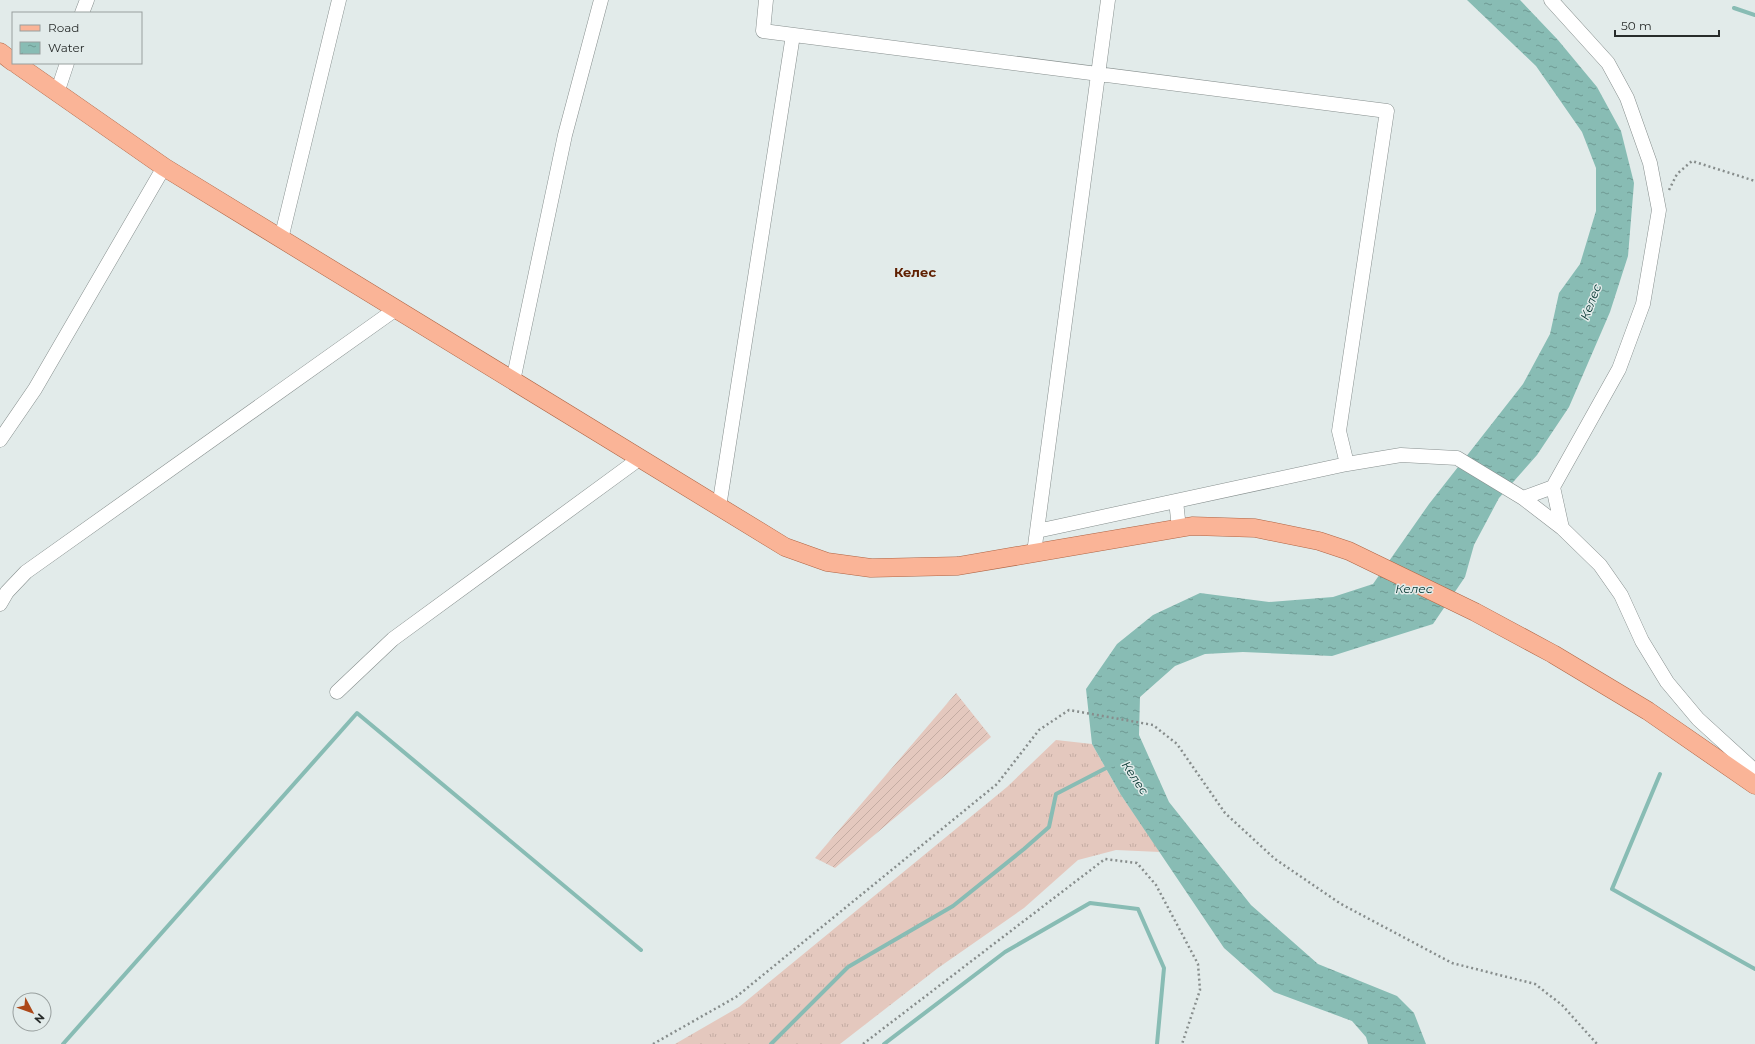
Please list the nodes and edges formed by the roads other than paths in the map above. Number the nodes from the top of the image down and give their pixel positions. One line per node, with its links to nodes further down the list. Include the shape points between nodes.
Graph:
1 (86, 0): 7 (street)
2 (339, 0): 16 (street)
3 (601, 0): 18 (street, via 565,135)
4 (766, 0): 8 (street, via 763,31)
5 (1108, 0): 13 (street)
6 (1551, 0): 22 (street, via 1608,62 1627,98 1650,163 1659,210 1643,304 1622,362)
7 (82, 12)
8 (793, 35): 13 (street); 25 (street)
9 (0, 52): 10 (main road)
10 (12, 61)
11 (17, 64): 14 (main road)
12 (66, 64): 14 (street)
13 (1098, 74): 21 (street, via 1387,111 1339,431); 28 (street)
14 (57, 93): 15 (main road)
15 (164, 167): 16 (main road); 19 (street, via 36,389)
16 (281, 239): 17 (main road)
17 (396, 309): 18 (main road); 30 (street, via 26,572 7,592)
18 (513, 381): 20 (main road)
19 (0, 440)
20 (639, 459): 25 (main road); 31 (street, via 393,639)
21 (1347, 464): 23 (street, via 1401,455 1457,458); 24 (street)
22 (1553, 487): 23 (street); 27 (street)
23 (1523, 498): 27 (street)
24 (1176, 501): 26 (street); 28 (street)
25 (719, 507): 29 (main road, via 785,547 827,562 871,568 958,566)
26 (1179, 528): 29 (main road); 33 (main road, via 1255,528 1350,550 1553,654 1648,711)
27 (1562, 528): 32 (street, via 1600,565 1621,595 1642,641 1667,682 1698,719)
28 (1037, 531): 29 (street)
29 (1034, 553)
30 (0, 604)
31 (337, 692)
32 (1755, 771)
33 (1755, 785)

